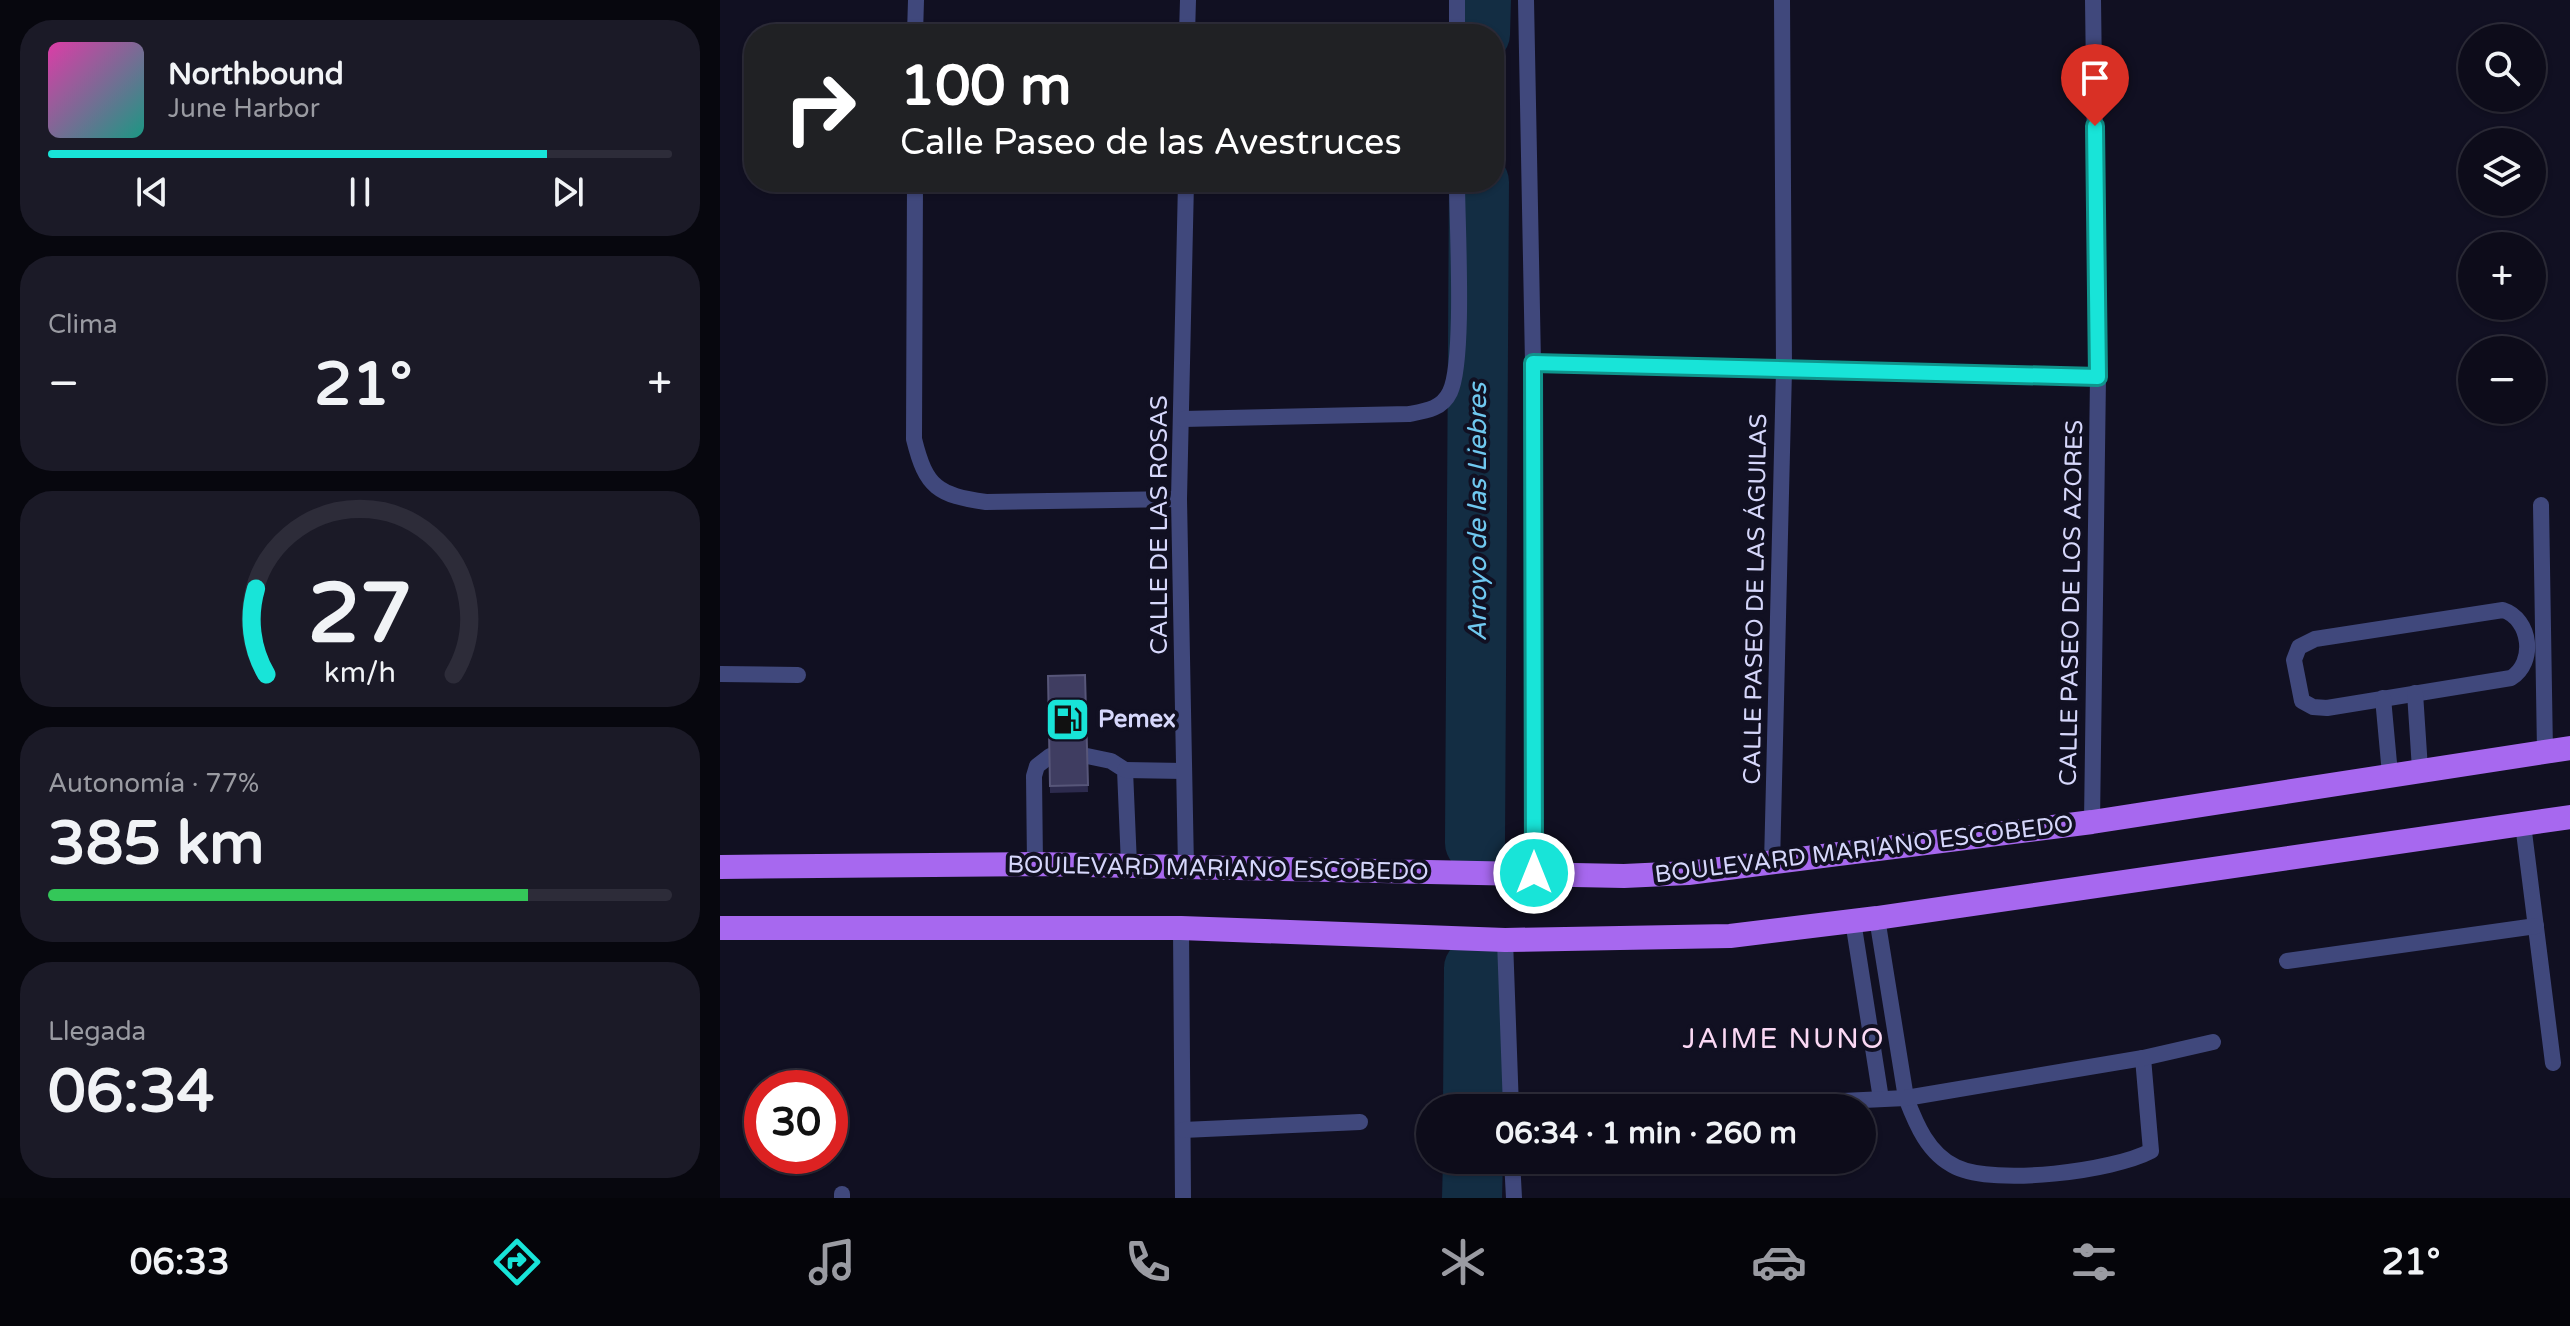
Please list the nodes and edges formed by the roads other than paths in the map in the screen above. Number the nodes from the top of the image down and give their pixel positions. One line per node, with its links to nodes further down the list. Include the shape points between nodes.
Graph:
1 (916, 0): 7 (street)
2 (1188, 0): 8 (street)
3 (1457, 0): 9 (street)
4 (1526, 0): 13 (street)
5 (1782, 0): 14 (street, CALLE PASEO DE LAS ÁGUILAS)
6 (2093, 0): 15 (street, CALLE PASEO DE LOS AZORES)
7 (915, 24)
8 (1187, 24)
9 (1457, 24)
10 (915, 192): 17 (street, via 914,439 933,487 986,502)
11 (1186, 192): 16 (street, CALLE DE LAS ROSAS)
12 (1457, 192): 16 (street, via 1456,351 1450,392 1436,409)
13 (1533, 363): 14 (street); 39 (street)
14 (1784, 370): 15 (street); 35 (street, CALLE PASEO DE LAS ÁGUILAS)
15 (2098, 377): 32 (street, CALLE PASEO DE LOS AZORES)
16 (1183, 419): 17 (street, CALLE DE LAS ROSAS)
17 (1179, 499): 29 (street, CALLE DE LAS ROSAS)
18 (2541, 505): 24 (street)
19 (720, 674): 20 (street)
20 (798, 675)
21 (2415, 693): 22 (street); 22 (street, via 2511,678 2522,671 2527,657 2523,624 2516,614 2482,612 2315,639 2299,647 2294,660 2302,701 2327,708); 27 (street)
22 (2383, 698): 30 (street)
23 (2570, 748): 24 (main road, BOULEVARD MARIANO ESCOBEDO)
24 (2545, 752): 27 (main road, BOULEVARD MARIANO ESCOBEDO)
25 (1050, 756): 34 (street, via 1034,776)
26 (1087, 756): 28 (street)
27 (2420, 769): 30 (main road, BOULEVARD MARIANO ESCOBEDO)
28 (1125, 770): 29 (street); 36 (street)
29 (1184, 771): 38 (street, CALLE DE LAS ROSAS)
30 (2390, 774): 32 (main road, BOULEVARD MARIANO ESCOBEDO)
31 (2570, 817): 33 (main road)
32 (2092, 822): 35 (main road, BOULEVARD MARIANO ESCOBEDO)
33 (2523, 824): 40 (main road); 41 (street)
34 (1035, 864): 36 (main road, BOULEVARD MARIANO ESCOBEDO); 37 (main road, BOULEVARD MARIANO ESCOBEDO)
35 (1772, 864): 39 (main road, BOULEVARD MARIANO ESCOBEDO, via 1624,876)
36 (1129, 865): 38 (main road, BOULEVARD MARIANO ESCOBEDO)
37 (720, 867)
38 (1186, 868): 39 (main road, BOULEVARD MARIANO ESCOBEDO)
39 (1534, 873)
40 (1865, 920): 44 (main road, via 1700,938); 50 (street); 52 (street)
41 (2536, 926): 45 (street); 48 (street)
42 (720, 928): 43 (main road)
43 (1181, 928): 44 (main road); 54 (street)
44 (1505, 940): 49 (street)
45 (2287, 961)
46 (2213, 1042): 47 (street)
47 (2143, 1058): 50 (street); 50 (street, via 2151,1151 2056,1174 2003,1175 1956,1167 1930,1147)
48 (2553, 1063)
49 (1510, 1094)
50 (1906, 1098): 52 (street)
51 (1876, 1099): 52 (street)
52 (1881, 1099)
53 (1360, 1122): 54 (street)
54 (1183, 1130): 56 (street)
55 (1513, 1174): 57 (street)
56 (1183, 1198)
57 (1514, 1198)

